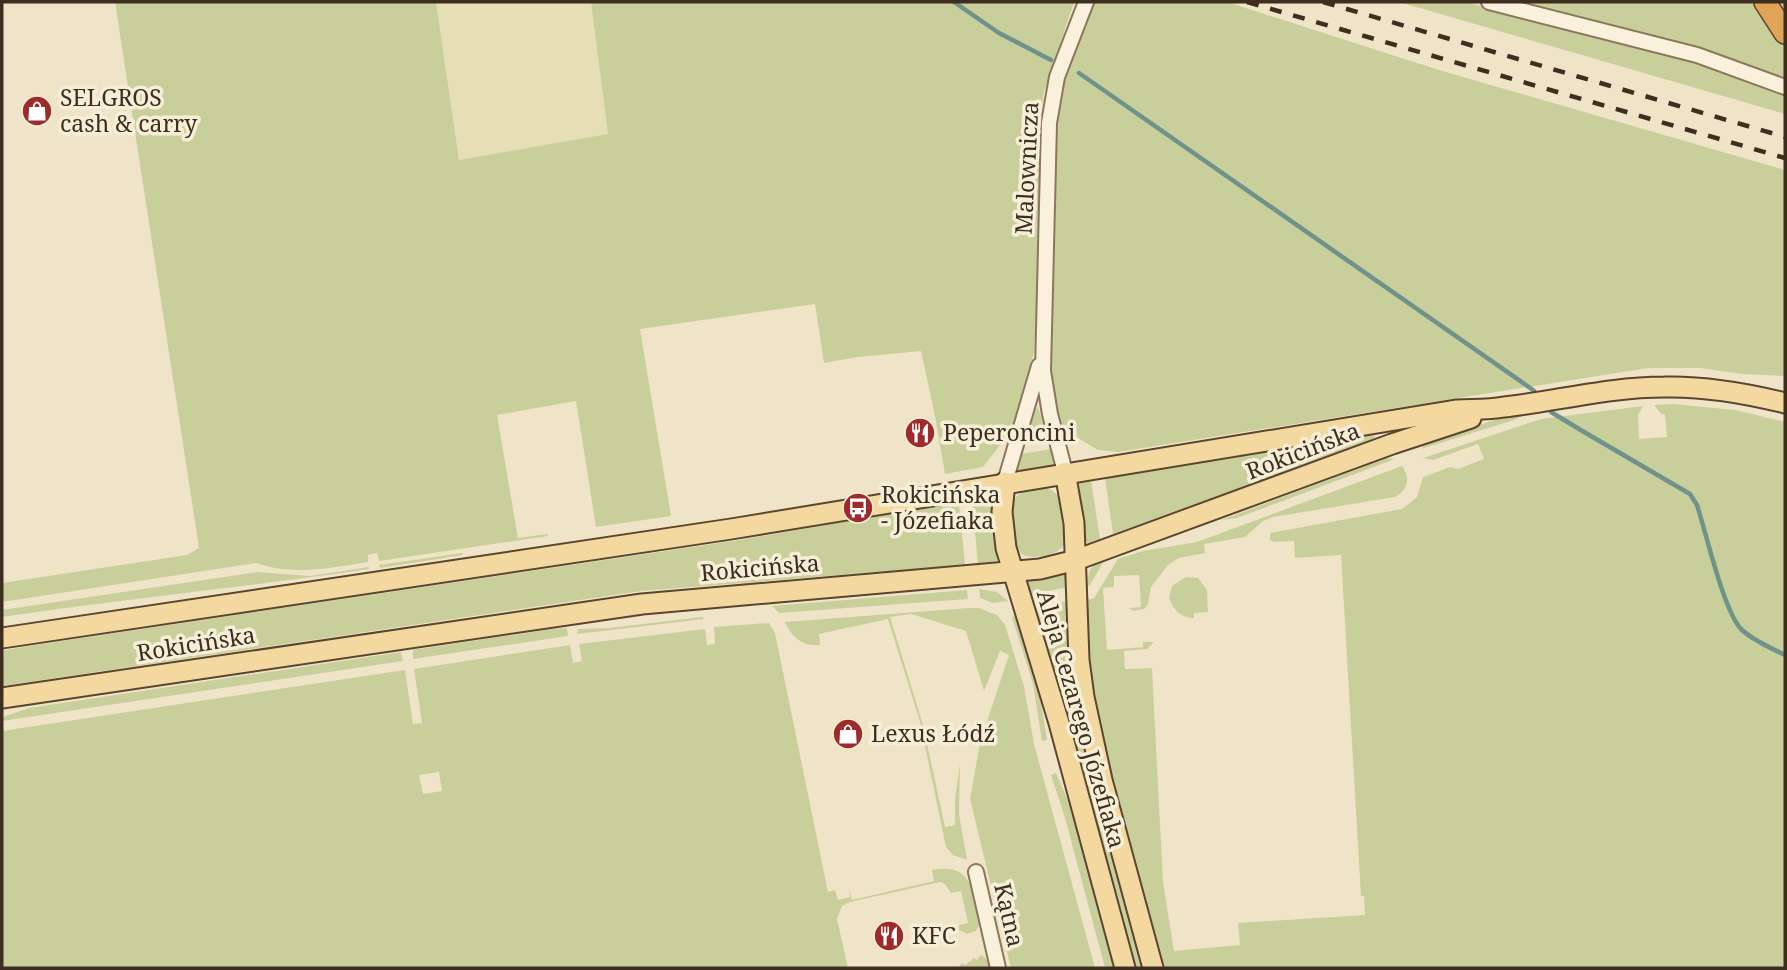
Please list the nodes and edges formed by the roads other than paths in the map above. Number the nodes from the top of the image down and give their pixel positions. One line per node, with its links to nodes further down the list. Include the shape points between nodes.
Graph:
1 (1086, 2): 6 (street, Malownicza, via 1057,77 1050,111)
2 (1489, 2): 5 (street, via 1697,55)
3 (1766, 2): 4 (highway)
4 (1785, 33)
5 (1785, 87)
6 (1043, 342): 9 (street, Malownicza, via 1047,398); 10 (street, Malownicza)
7 (1785, 403): 8 (main road, Rokicińska, via 1711,389 1664,387)
8 (1501, 408): 9 (main road, Rokicińska, via 1456,410); 11 (main road, Rokicińska)
9 (1065, 472): 10 (main road, Rokicińska); 11 (main road, Aleja Cezarego Józefiaka)
10 (1005, 482): 12 (main road, Aleja Cezarego Józefiaka, via 1002,524); 13 (main road, Rokicińska, via 765,524)
11 (1076, 560): 12 (main road, Rokicińska); 18 (main road, Aleja Cezarego Józefiaka, via 1084,697)
12 (1013, 573): 14 (main road, Rokicińska, via 631,605); 17 (main road, Aleja Cezarego Józefiaka)
13 (2, 638)
14 (2, 698)
15 (976, 872): 16 (street, Kątna)
16 (999, 968)
17 (1125, 968)
18 (1153, 968)

